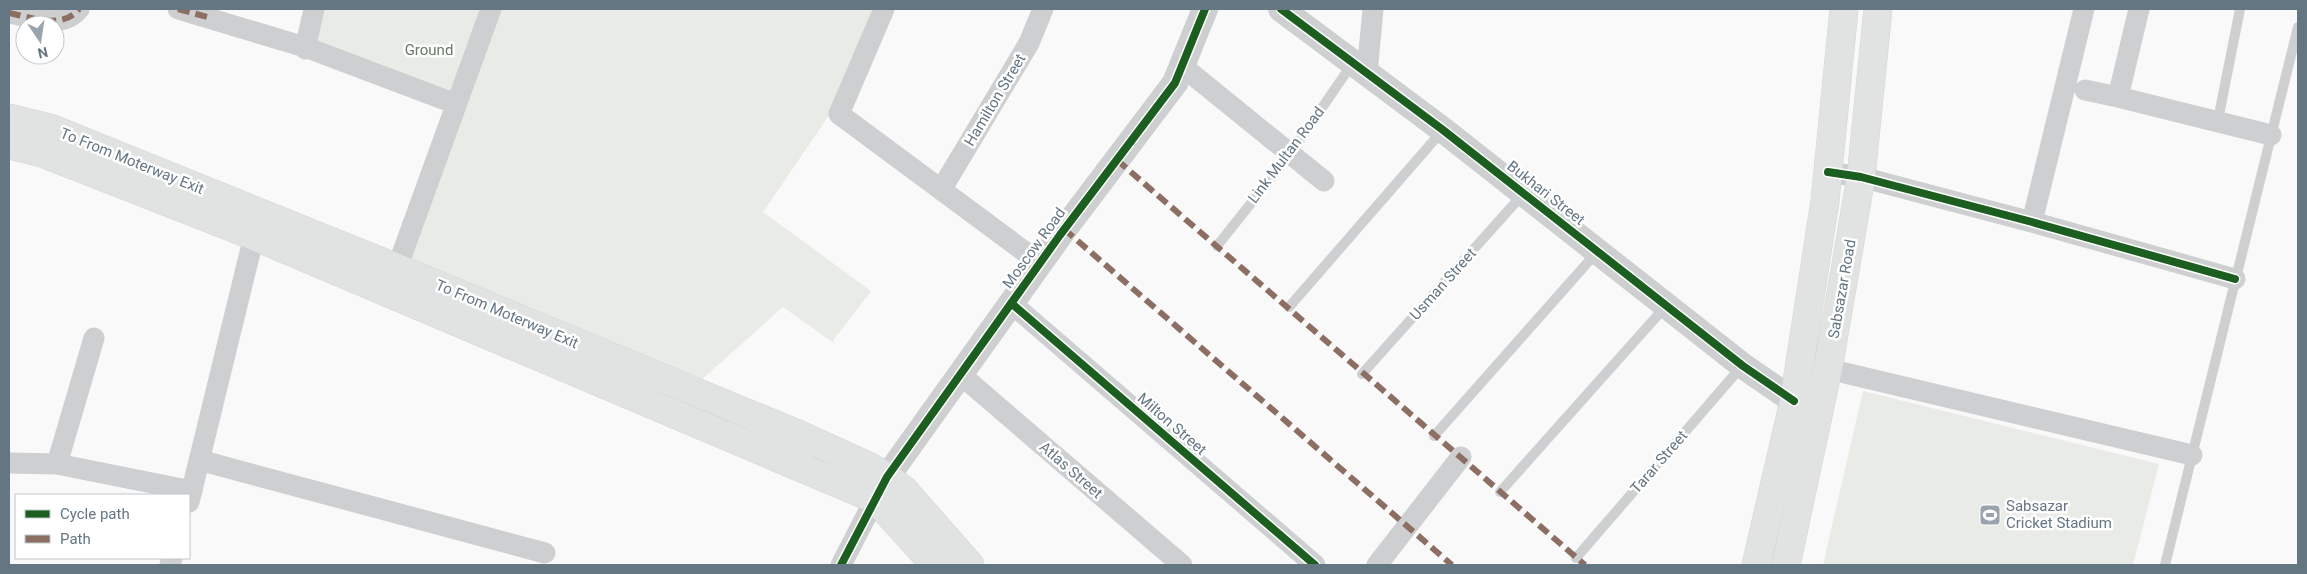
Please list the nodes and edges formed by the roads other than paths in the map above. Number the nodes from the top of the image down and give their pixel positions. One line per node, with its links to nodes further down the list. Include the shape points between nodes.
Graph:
1 (79, 9): 15 (street, via 66,20)
2 (178, 9): 16 (street)
3 (314, 9): 18 (street)
4 (491, 9): 23 (street)
5 (884, 9): 33 (street, via 839,114)
6 (1043, 9): 33 (street, Hamilton Street, via 1029,43)
7 (1205, 9): 19 (street, Moscow Road)
8 (1280, 9): 20 (street, Bukhari Street)
9 (1373, 9): 20 (street)
10 (1844, 9): 30 (main road, Sabsazar Road)
11 (1878, 9): 31 (main road, Sabsazar Road)
12 (2084, 9): 35 (street)
13 (2139, 9): 22 (street)
14 (2240, 9): 25 (lane)
15 (9, 13)
16 (210, 13): 18 (street)
17 (2298, 27): 27 (lane)
18 (305, 48): 23 (street)
19 (1182, 66): 29 (street); 39 (street, Moscow Road, via 1175,83)
20 (1360, 68): 26 (street, Bukhari Street); 29 (lane, Link Multan Road)
21 (2085, 90): 22 (street)
22 (2118, 97): 25 (street)
23 (456, 104): 40 (street)
24 (9, 118): 40 (main road, To From Moterway Exit, via 50,128)
25 (2218, 120): 27 (street)
26 (1443, 130): 34 (street, Bukhari Street); 44 (lane)
27 (2271, 135): 41 (lane)
28 (9, 145): 36 (main road, To From Moterway Exit, via 42,153)
29 (1291, 153): 32 (street); 37 (lane, Link Multan Road)
30 (1828, 172): 31 (street); 50 (main road, Sabsazar Road)
31 (1861, 177): 35 (street); 47 (main road, Sabsazar Road)
32 (1324, 181)
33 (941, 190): 39 (street)
34 (1524, 193): 38 (street, Bukhari Street); 48 (lane, Usman Street)
35 (2032, 222): 41 (street)
36 (254, 236): 54 (street); 57 (main road, To From Moterway Exit)
37 (1217, 246)
38 (1598, 252): 43 (street, Bukhari Street); 51 (lane)
39 (1040, 263): 42 (street, Moscow Road)
40 (397, 268): 57 (main road, To From Moterway Exit, via 800,435)
41 (2235, 279): 52 (lane)
42 (1011, 303): 49 (street, Moscow Road); 67 (street, Milton Street)
43 (1667, 306): 46 (street, Bukhari Street); 58 (lane)
44 (1289, 307)
45 (94, 338): 56 (street)
46 (1743, 366): 50 (street, Bukhari Street); 62 (lane, Tarar Street)
47 (1828, 369): 52 (street); 70 (main road, Sabsazar Road)
48 (1362, 374)
49 (961, 375): 57 (street, Moscow Road); 66 (street, Atlas Street)
50 (1794, 401): 69 (main road, Sabsazar Road)
51 (1434, 436)
52 (2192, 455): 71 (lane)
53 (1461, 457): 68 (street)
54 (199, 460): 60 (street); 61 (street)
55 (9, 463): 56 (street)
56 (57, 464): 59 (street)
57 (881, 488): 63 (street); 64 (main road, To From Moterway Exit); 65 (main road, To From Moterway Exit, via 904,490)
58 (1500, 492)
59 (178, 494)
60 (190, 497)
61 (545, 553)
62 (1576, 558)
63 (841, 565)
64 (935, 565)
65 (970, 565)
66 (1182, 565)
67 (1315, 565)
68 (1377, 565)
69 (1756, 565)
70 (1786, 565)
71 (2165, 565)

